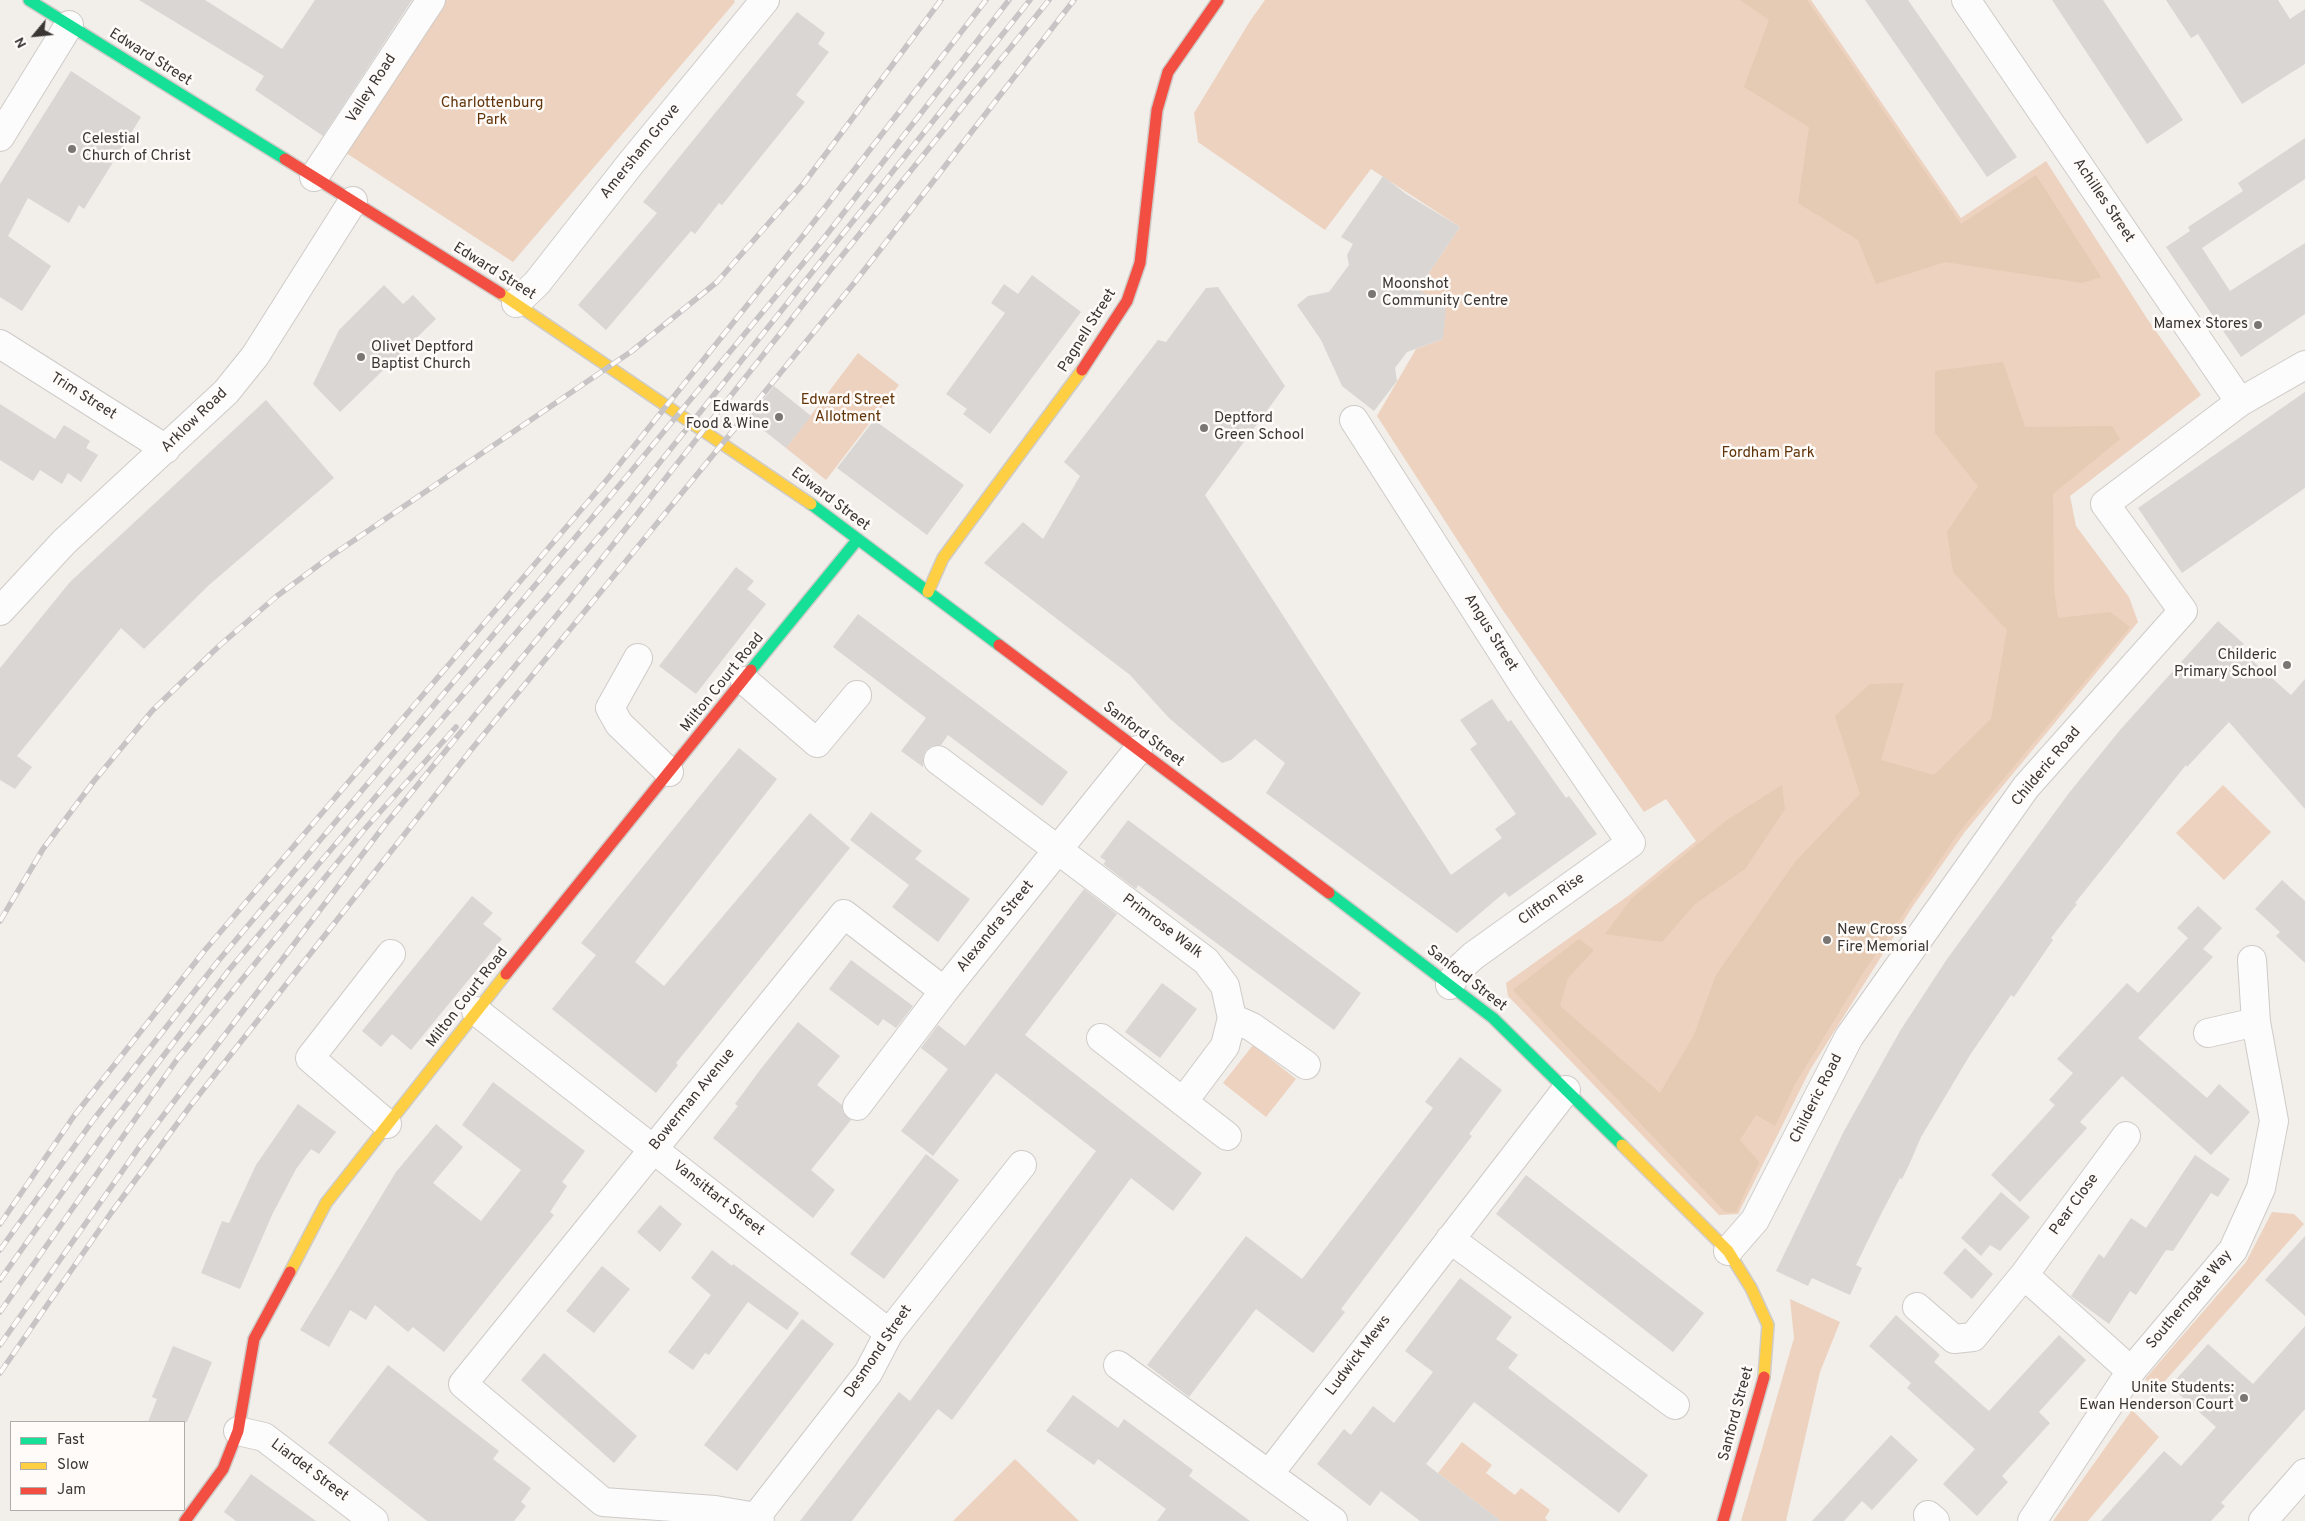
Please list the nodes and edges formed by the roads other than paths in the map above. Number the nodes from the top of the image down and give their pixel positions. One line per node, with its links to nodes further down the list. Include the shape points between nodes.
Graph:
1 (29, 0): 6 (street, Edward Street)
2 (430, 0): 8 (street, Valley Road)
3 (765, 0): 10 (street, Amersham Grove, via 537,283)
4 (1218, 0): 17 (street, Pagnell Street, via 1168,72 1157,110 1140,263 1127,301 1088,361 943,558)
5 (1966, 0): 13 (street, Achilles Street)
6 (69, 25): 7 (street); 8 (street, Edward Street)
7 (0, 137)
8 (314, 178): 9 (street, Edward Street)
9 (353, 201): 10 (street, Edward Street); 15 (street, Arklow Road, via 255,356 226,392)
10 (516, 303): 16 (street, Edward Street, via 802,497)
11 (0, 344): 15 (street, Trim Street)
12 (2305, 365): 13 (street, Childeric Road)
13 (2240, 402): 46 (street, Childeric Road, via 2105,504 2183,611 2026,787 1849,1037 1755,1220)
14 (1354, 420): 25 (street, Angus Street, via 1524,686)
15 (166, 449): 18 (street, Arklow Road, via 64,542)
16 (858, 539): 17 (street, Edward Street); 20 (street, Milton Court Road)
17 (928, 592): 22 (street, Sanford Street)
18 (0, 611)
19 (638, 658): 24 (street, via 610,708 619,724)
20 (745, 681): 21 (street, via 817,743); 24 (street, Milton Court Road)
21 (857, 695)
22 (1138, 750): 26 (street, Alexandra Street); 29 (street, Sanford Street)
23 (938, 760): 26 (street, Primrose Walk)
24 (669, 772): 31 (street, Milton Court Road)
25 (1631, 843): 29 (street, Clifton Rise, via 1473,956 1459,969)
26 (1059, 849): 30 (street, Alexandra Street); 32 (street, Primrose Walk, via 1206,961 1225,986)
27 (391, 954): 40 (street, via 310,1058)
28 (2252, 960): 33 (street, Southerngate Way)
29 (1450, 985): 37 (street, Sanford Street, via 1493,1018)
30 (944, 991): 39 (street, Alexandra Street); 43 (street, Bowerman Avenue, via 844,914)
31 (476, 1010): 40 (street, Milton Court Road); 43 (street, Vansittart Street)
32 (1232, 1018): 36 (street, via 1252,1027); 38 (street, Primrose Walk, via 1225,1046)
33 (2256, 1022): 34 (street); 51 (street, Southerngate Way, via 2274,1121 2261,1188 2233,1250)
34 (2208, 1033)
35 (1101, 1038): 38 (street)
36 (1306, 1065)
37 (1566, 1090): 45 (street, Ludwick Mews); 46 (street, Sanford Street)
38 (1183, 1102): 41 (street)
39 (857, 1106)
40 (387, 1124): 54 (street, Milton Court Road, via 326,1203 254,1339)
41 (1227, 1136)
42 (2126, 1136): 47 (street, Pear Close)
43 (653, 1148): 49 (street, Vansittart Street); 52 (street, Bowerman Avenue)
44 (1022, 1165): 49 (street, Desmond Street)
45 (1450, 1239): 53 (street); 56 (street, Ludwick Mews)
46 (1728, 1251): 61 (street, Sanford Street, via 1751,1288 1768,1325 1766,1369)
47 (2024, 1275): 48 (street, Pear Close, via 1973,1336 1954,1339); 51 (street)
48 (1917, 1307)
49 (889, 1333): 57 (street, Desmond Street, via 868,1373)
50 (1118, 1365): 56 (street)
51 (2131, 1371): 62 (street, Southerngate Way)
52 (463, 1384): 57 (street, Desmond Street, via 603,1502 715,1510)
53 (1674, 1405)
54 (238, 1431): 58 (street, Milton Court Road, via 223,1470); 59 (street, Liardet Street, via 264,1437)
55 (2305, 1473): 63 (street)
56 (1269, 1474): 60 (street)
57 (758, 1519)
58 (185, 1521)
59 (374, 1521)
60 (1333, 1521)
61 (1723, 1521)
62 (2032, 1521)
63 (2263, 1521)

